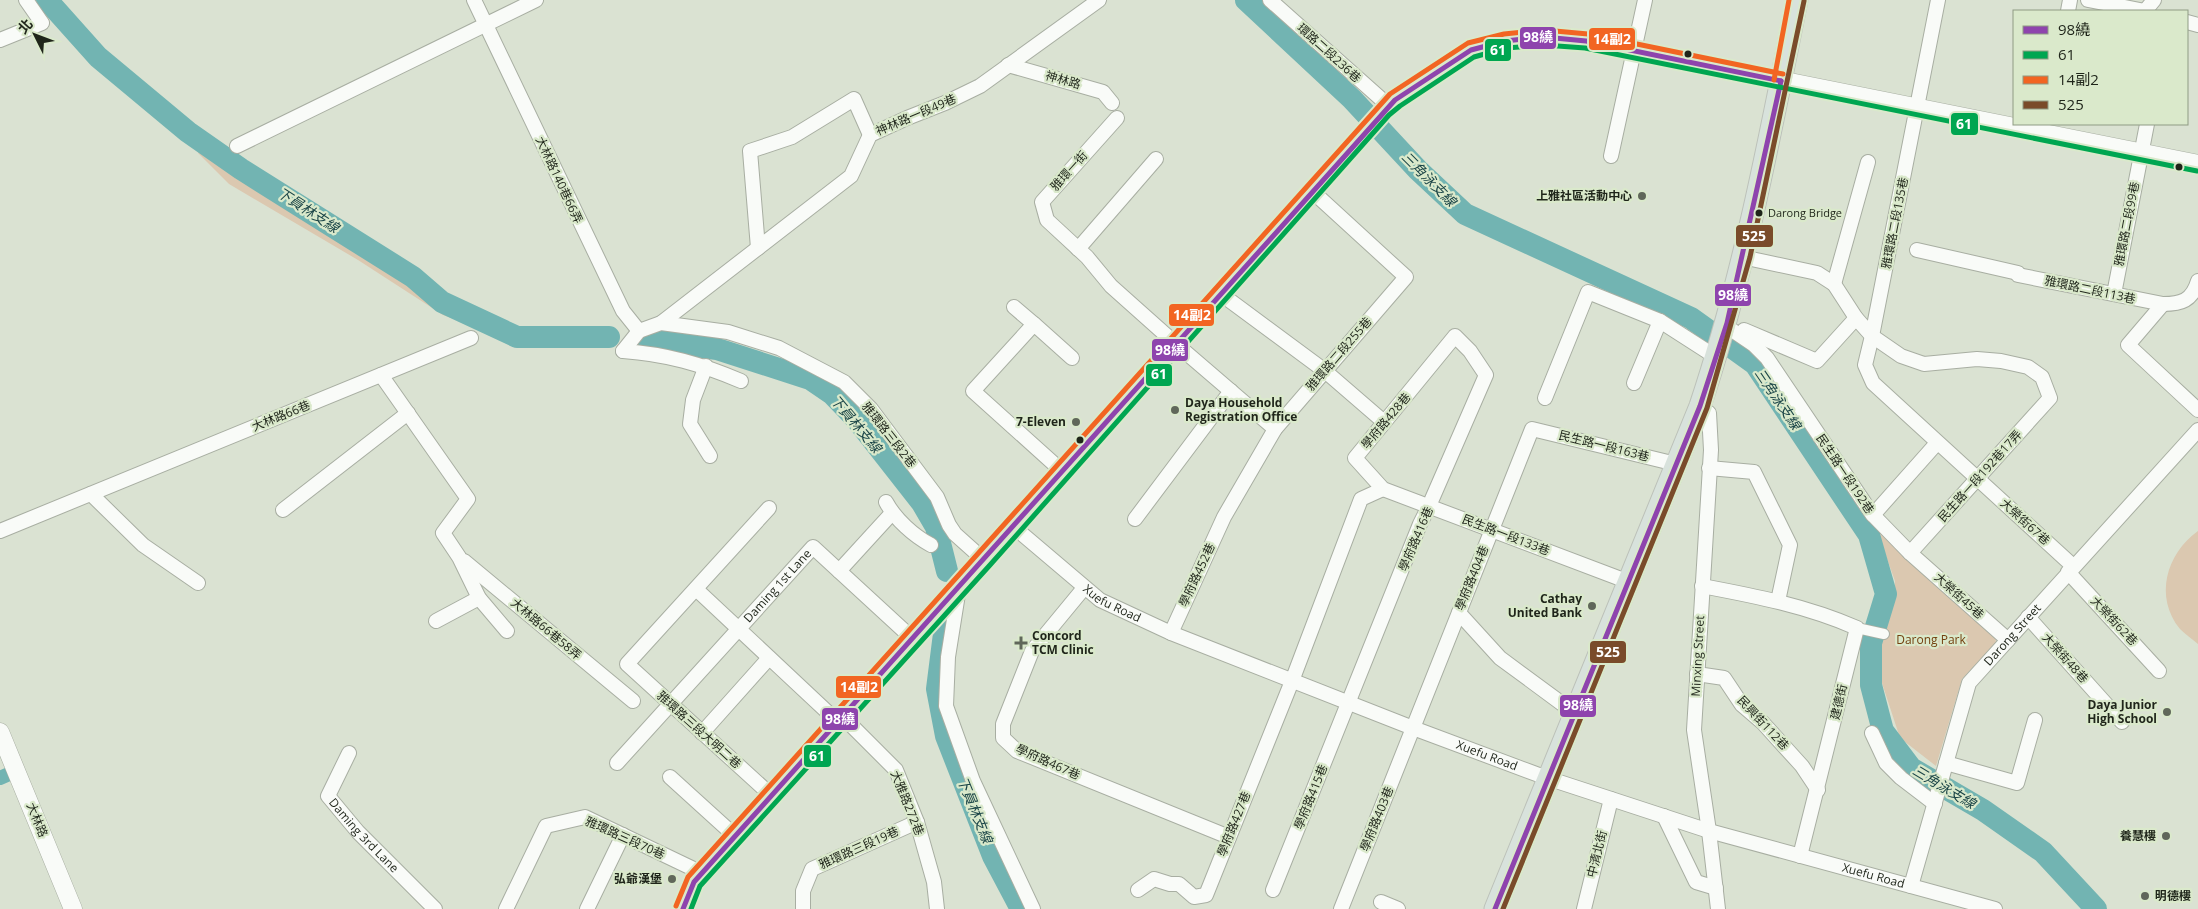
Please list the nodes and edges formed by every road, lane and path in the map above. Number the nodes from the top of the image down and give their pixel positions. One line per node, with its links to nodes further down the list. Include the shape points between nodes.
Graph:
1 (26, 0): 14 (street, via 42,23)
2 (474, 0): 13 (street, 大林路140巷66弄)
3 (536, 0): 13 (street)
4 (1098, 0): 16 (street, 神林路一段49巷)
5 (1270, 0): 19 (street, 環路二段236巷)
6 (1644, 0): 15 (street)
7 (1797, 0): 17 (main road)
8 (1938, 0): 20 (street, 雅環路二段135巷)
9 (2088, 0): 11 (street)
10 (2154, 0): 12 (street)
11 (2140, 10)
12 (2146, 10)
13 (486, 24): 27 (street); 49 (street, 大林路140巷66弄, via 623,311)
14 (0, 40)
15 (1633, 50): 17 (street); 19 (street, via 1544,37 1504,41 1471,50); 29 (street)
16 (1008, 65): 18 (street, 神林路, via 1103,92); 26 (street, 神林路一段49巷, via 980,86)
17 (1781, 81): 20 (street); 37 (main road)
18 (1112, 102)
19 (1386, 108): 33 (street)
20 (1917, 109): 22 (street); 50 (street, 雅環路二段135巷)
21 (1117, 118): 35 (street, 雅環一街, via 1042,202 1047,220)
22 (2013, 123)
23 (2026, 125): 25 (street)
24 (2147, 125): 28 (street, 雅環路二段99巷)
25 (2046, 128): 28 (street)
26 (870, 135): 34 (street, 神林路一段49巷, via 850,176); 34 (street, via 854,99 792,137 750,151)
27 (237, 146)
28 (2141, 154): 32 (street); 41 (street, 雅環路二段99巷)
29 (1612, 156)
30 (1156, 159): 35 (street)
31 (1868, 162): 39 (street)
32 (2198, 164)
33 (1312, 191): 40 (street); 56 (street, 雅環路二段255巷, via 1406,277)
34 (758, 248): 46 (street, 神林路一段49巷)
35 (1078, 248): 52 (street, 雅環一街, via 1111,286)
36 (1917, 250): 41 (street, 雅環路二段113巷)
37 (1742, 257): 39 (street, via 1817,274); 48 (main road)
38 (2198, 281): 42 (street, via 2194,292 2179,304)
39 (1834, 284): 44 (street)
40 (1221, 294): 52 (street); 56 (street)
41 (2114, 294): 42 (street, 雅環路二段113巷)
42 (2163, 304): 64 (street, via 2128,344)
43 (1014, 307): 47 (street)
44 (1856, 318): 48 (street, via 1817,361); 50 (street)
45 (1660, 321): 53 (street); 60 (street); 62 (street, via 1588,292)
46 (661, 323): 49 (street, 雅環路三段2巷); 89 (street, 雅環路三段2巷, via 728,332 779,348 844,382 871,409 938,497 955,534)
47 (1034, 324): 54 (street); 74 (street, via 973,391)
48 (1726, 325): 53 (main road); 81 (street, 民生路一段192巷, via 1767,358)
49 (639, 331): 55 (street, via 623,351 654,353)
50 (1872, 336): 70 (street, 雅環路二段135巷, via 1865,365 1873,384); 75 (street, 民生路一段192巷17弄, via 1901,356 1924,364 1977,359 2001,361 2028,367 2042,377 2050,398)
51 (471, 338): 57 (street, 大林路66巷)
52 (1176, 344): 61 (street); 74 (street)
53 (1716, 356): 63 (main road)
54 (1072, 358)
55 (706, 366): 59 (street); 71 (street, via 693,400 690,424)
56 (1325, 371): 66 (street); 67 (street, 雅環路二段255巷)
57 (381, 375): 65 (street, 大林路66巷58弄); 77 (street, 大林路66巷)
58 (1486, 376): 66 (street, 學府路428巷, via 1470,351 1455,336); 78 (street, 學府路416巷)
59 (741, 381)
60 (1634, 383)
61 (1231, 391): 67 (street); 82 (street)
62 (1545, 398)
63 (1700, 406): 72 (main road); 73 (street, Minxing Street, via 1709,413)
64 (2198, 410)
65 (408, 413): 80 (street); 88 (street, 大林路66巷58弄, via 468,498 443,533)
66 (1384, 422): 76 (street, 學府路428巷, via 1355,458)
67 (1275, 429): 107 (street, 學府路452巷, via 1224,517)
68 (1532, 429): 72 (street, 民生路一段163巷); 84 (street, 學府路404巷)
69 (2198, 430): 90 (street, Darong Street)
70 (1937, 443): 75 (street, 大榮街67巷); 81 (street)
71 (710, 456)
72 (1676, 464): 92 (main road)
73 (1709, 468): 94 (street, Minxing Street); 99 (street, via 1754,472 1790,545)
74 (1063, 472): 83 (street)
75 (1977, 478): 87 (street, 民生路一段192巷17弄); 90 (street, 大榮街67巷)
76 (1383, 489): 78 (street, 民生路一段133巷); 113 (street, via 1361,499)
77 (91, 494): 85 (street, 大林路66巷); 93 (street, via 143,545)
78 (1429, 506): 84 (street, 民生路一段133巷); 115 (street, 學府路416巷)
79 (769, 508): 97 (street)
80 (282, 510)
81 (1873, 515): 87 (street, 民生路一段192巷)
82 (1135, 519)
83 (1014, 526): 89 (street); 96 (street, Xuefu Road)
84 (1492, 529): 92 (street, 民生路一段133巷); 100 (street, 學府路404巷)
85 (0, 531)
86 (931, 545): 91 (street, via 889,507)
87 (1910, 553): 109 (street, 大榮街45巷)
88 (459, 557): 98 (street, 大林路66巷58弄); 114 (street, 大林路66巷58弄)
89 (984, 560): 95 (street)
90 (2071, 569): 101 (street, Darong Street); 111 (street, 大榮街62巷)
91 (839, 571): 104 (street, Daming 1st Lane, via 812,547); 106 (street, Daming 1st Lane)
92 (1629, 582): 117 (main road)
93 (198, 584)
94 (1702, 586): 99 (street); 112 (street, Minxing Street)
95 (959, 588): 106 (street); 155 (street, via 948,657 946,706 973,781)
96 (1084, 588): 107 (street, Xuefu Road, via 1100,600); 139 (street, 學府路467巷, via 1032,652 1003,724 1003,738 1017,751)
97 (696, 590): 104 (street); 116 (street, 雅環路三段大明二巷, via 627,664)
98 (479, 598): 102 (street); 105 (street, 大林路66巷58弄)
99 (1778, 601): 103 (street, via 1832,617)
100 (1458, 613): 117 (street, via 1500,658); 121 (street, 學府路404巷)
101 (2028, 617): 109 (street, Darong Street); 120 (street, 大榮街48巷)
102 (436, 621)
103 (1856, 628): 108 (street); 130 (street, 建德街)
104 (738, 629): 110 (street); 116 (street, Daming 1st Lane)
105 (507, 631)
106 (918, 633): 118 (street)
107 (1171, 633): 113 (street, Xuefu Road)
108 (1884, 634)
109 (2008, 640): 127 (street, Darong Street, via 1969,683)
110 (769, 658): 118 (street); 123 (street)
111 (2159, 671)
112 (1698, 674): 130 (street, 民興街112巷, via 1724,678 1742,705 1802,766); 136 (street, Minxing Street, via 1694,730)
113 (1292, 681): 115 (street, Xuefu Road); 139 (street, 學府路427巷)
114 (633, 701)
115 (1348, 703): 121 (street, Xuefu Road); 145 (street, 學府路415巷)
116 (671, 704): 123 (street, 雅環路三段大明二巷); 126 (street, Daming 1st Lane)
117 (1576, 714): 129 (main road)
118 (840, 719): 131 (street); 135 (street, 大雅路272巷, via 896,770)
119 (2035, 720): 127 (street, via 2017,783)
120 (2122, 722)
121 (1412, 728): 129 (street, Xuefu Road); 156 (street, 學府路403巷)
122 (0, 732): 148 (street, 大林路)
123 (702, 733): 131 (street, 雅環路三段大明二巷)
124 (1872, 733): 133 (street, via 1886,763 1901,778)
125 (349, 753): 149 (street, Daming 3rd Lane, via 328,796 358,832)
126 (617, 763)
127 (1945, 766): 133 (street, Darong Street)
128 (670, 777): 138 (street)
129 (1547, 778): 132 (street, Xuefu Road); 158 (main road)
130 (1818, 790): 140 (street, 建德街)
131 (772, 796): 138 (street)
132 (1611, 798): 134 (street, Xuefu Road); 159 (street, 中清北街)
133 (1936, 802): 142 (street, Darong Street)
134 (1664, 816): 136 (street, Xuefu Road); 143 (street, via 1696,882)
135 (917, 822): 153 (street, 雅環路三段19巷, via 812,869 803,891); 154 (street, 大雅路272巷, via 934,882)
136 (1709, 831): 140 (street, Xuefu Road); 143 (street, Minxing Street)
137 (623, 835): 141 (street, 雅環路三段70巷); 150 (street, 雅環路三段70巷, via 585,817 546,826); 151 (street)
138 (735, 836): 141 (street)
139 (1229, 837): 144 (street, 學府路427巷, via 1206,895 1194,897 1179,884 1154,879)
140 (1800, 856): 142 (street, Xuefu Road)
141 (702, 873): 152 (street, via 694,882)
142 (1911, 886): 147 (street, Xuefu Road)
143 (1716, 888): 160 (street, Minxing Street)
144 (1138, 890)
145 (1274, 890)
146 (1381, 902): 157 (street)
147 (1988, 908)
148 (73, 909)
149 (435, 909)
150 (506, 909)
151 (587, 909)
152 (683, 909)
153 (803, 909)
154 (937, 909)
155 (1033, 909)
156 (1340, 909)
157 (1398, 909)
158 (1495, 909)
159 (1584, 909)
160 (1718, 909)

